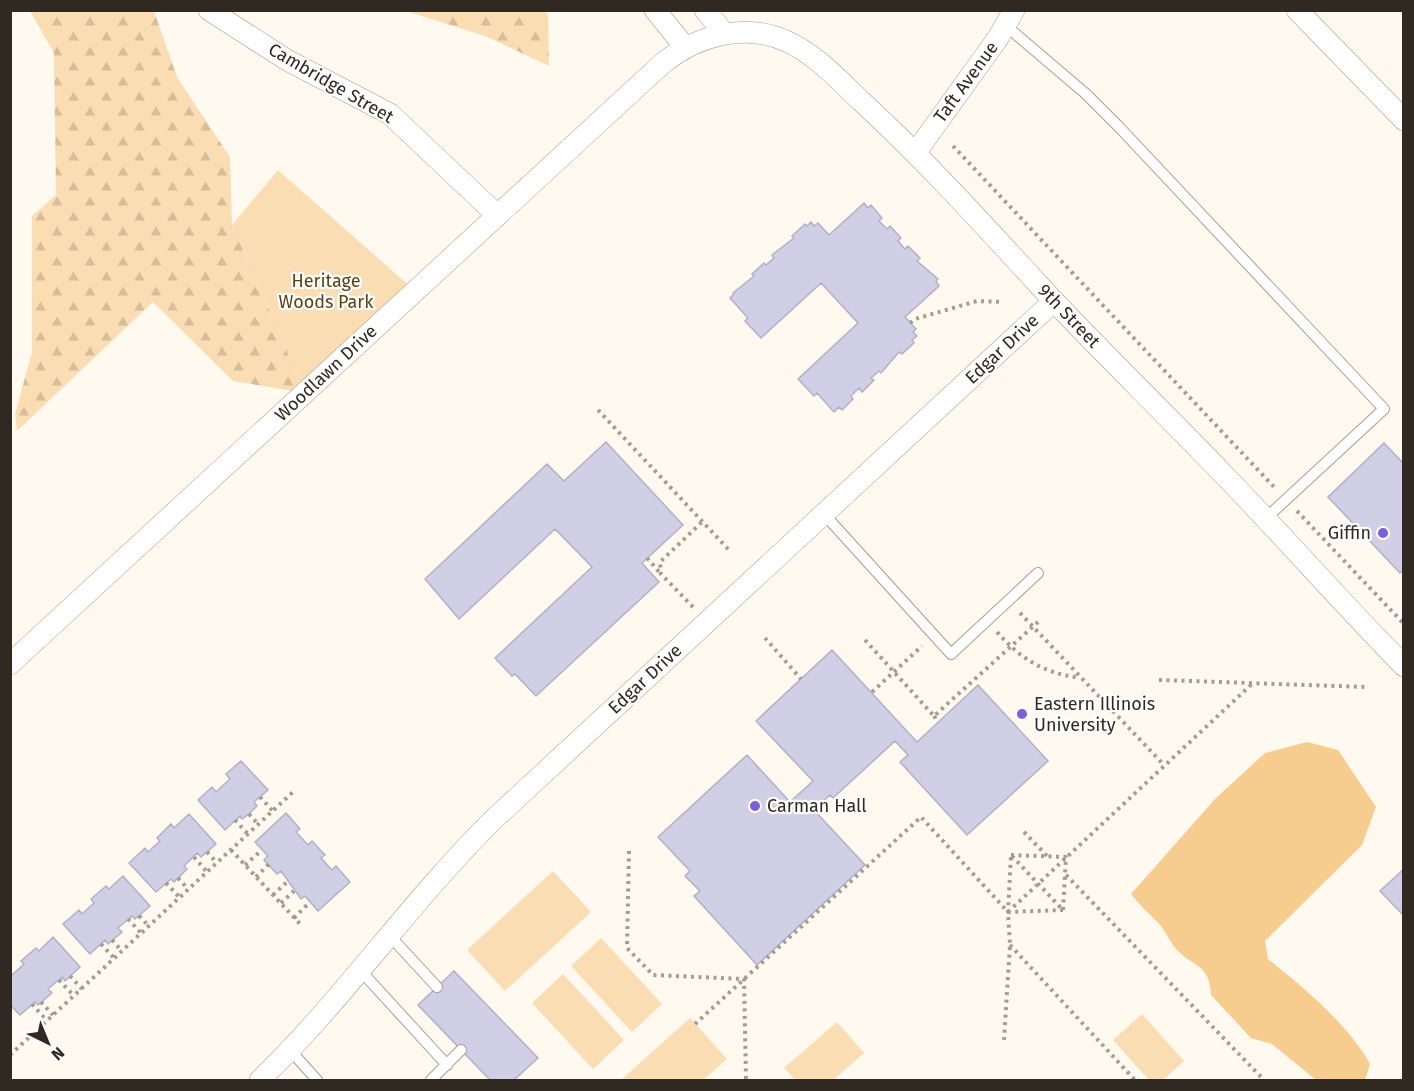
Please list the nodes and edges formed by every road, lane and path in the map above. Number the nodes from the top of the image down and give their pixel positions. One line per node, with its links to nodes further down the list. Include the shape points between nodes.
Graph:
1 (209, 10): 11 (street, Cambridge Street, via 287,60 390,114)
2 (655, 10): 7 (street)
3 (705, 10): 6 (street)
4 (1298, 10): 8 (street)
5 (1010, 18): 10 (street, Taft Avenue); 16 (lane, via 1384,409)
6 (724, 33): 7 (street, 9th Street); 10 (street, 9th Street, via 757,33 806,51)
7 (693, 43): 11 (street, Woodlawn Drive, via 663,63)
8 (1404, 120)
9 (953, 146): 16 (path)
10 (916, 152): 12 (street, 9th Street)
11 (497, 215): 30 (street, Woodlawn Drive)
12 (1054, 301): 17 (street, Edgar Drive); 18 (street, 9th Street)
13 (1003, 302): 14 (path, via 977,301)
14 (910, 323)
15 (598, 410): 19 (path)
16 (1287, 500): 18 (lane); 27 (path)
17 (824, 514): 28 (lane); 81 (street, Edgar Drive, via 493,820 446,867)
18 (1265, 519): 31 (street, 9th Street)
19 (702, 522): 20 (path); 23 (path, via 660,562)
20 (729, 550)
21 (647, 558): 23 (path)
22 (1038, 573): 24 (lane)
23 (661, 574): 25 (path)
24 (1008, 601): 26 (lane); 32 (path)
25 (693, 607)
26 (986, 621): 28 (lane, via 951,654); 32 (path, via 1026,661)
27 (1404, 624)
28 (934, 635): 37 (path)
29 (765, 638): 33 (path)
30 (10, 664)
31 (1404, 666)
32 (1081, 678): 40 (path)
33 (801, 679)
34 (1159, 680): 35 (path)
35 (1253, 683): 36 (path); 40 (path)
36 (1367, 687)
37 (872, 692)
38 (934, 717): 39 (path)
39 (938, 722)
40 (1164, 765): 56 (path)
41 (293, 792): 43 (path)
42 (260, 797): 43 (path)
43 (273, 811): 46 (path)
44 (249, 814): 46 (path)
45 (236, 820): 48 (path)
46 (259, 824): 48 (path)
47 (1024, 832): 55 (path)
48 (249, 834): 49 (path)
49 (231, 850): 57 (path); 59 (path)
50 (262, 850): 59 (path)
51 (629, 851): 89 (path, via 627,948 653,975)
52 (207, 852): 57 (path)
53 (1011, 855): 55 (path); 66 (path); 74 (path)
54 (194, 857): 60 (path)
55 (1047, 857): 56 (path)
56 (1066, 857): 61 (path); 66 (path)
57 (217, 863): 60 (path)
58 (269, 864): 62 (path)
59 (245, 865): 62 (path)
60 (207, 872): 67 (path)
61 (1066, 875): 73 (path); 109 (path)
62 (256, 877): 69 (path)
63 (178, 878): 67 (path)
64 (290, 880): 69 (path)
65 (166, 883): 70 (path)
66 (1038, 884): 73 (path); 74 (path)
67 (188, 889): 70 (path)
68 (294, 891): 72 (path)
69 (273, 895): 72 (path)
70 (180, 898): 78 (path)
71 (310, 902): 76 (path)
72 (281, 903): 76 (path)
73 (1063, 910): 74 (path)
74 (1008, 912): 84 (path); 89 (path, via 921,817)
75 (139, 916): 78 (path)
76 (294, 918): 79 (path)
77 (128, 919): 80 (path)
78 (149, 926): 80 (path)
79 (302, 926)
80 (141, 933): 85 (path)
81 (389, 935): 87 (street, Edgar Drive); 91 (lane)
82 (112, 940): 85 (path)
83 (101, 944): 86 (path)
84 (1010, 945): 99 (path); 108 (path)
85 (122, 951): 86 (path)
86 (114, 958): 92 (path)
87 (360, 970): 100 (street, Edgar Drive); 103 (lane)
88 (70, 976): 92 (path)
89 (744, 979): 98 (path); 107 (path)
90 (59, 980): 93 (path)
91 (437, 987)
92 (82, 989): 93 (path)
93 (74, 996): 96 (path)
94 (41, 1002): 96 (path)
95 (32, 1004): 97 (path)
96 (53, 1015): 97 (path)
97 (46, 1021): 102 (path)
98 (695, 1024)
99 (1004, 1040)
100 (290, 1050): 104 (street, Edgar Drive); 105 (lane)
101 (461, 1050): 103 (lane)
102 (11, 1053)
103 (447, 1065): 106 (lane)
104 (260, 1080)
105 (317, 1080)
106 (431, 1080)
107 (746, 1080)
108 (1135, 1080)
109 (1264, 1080)

